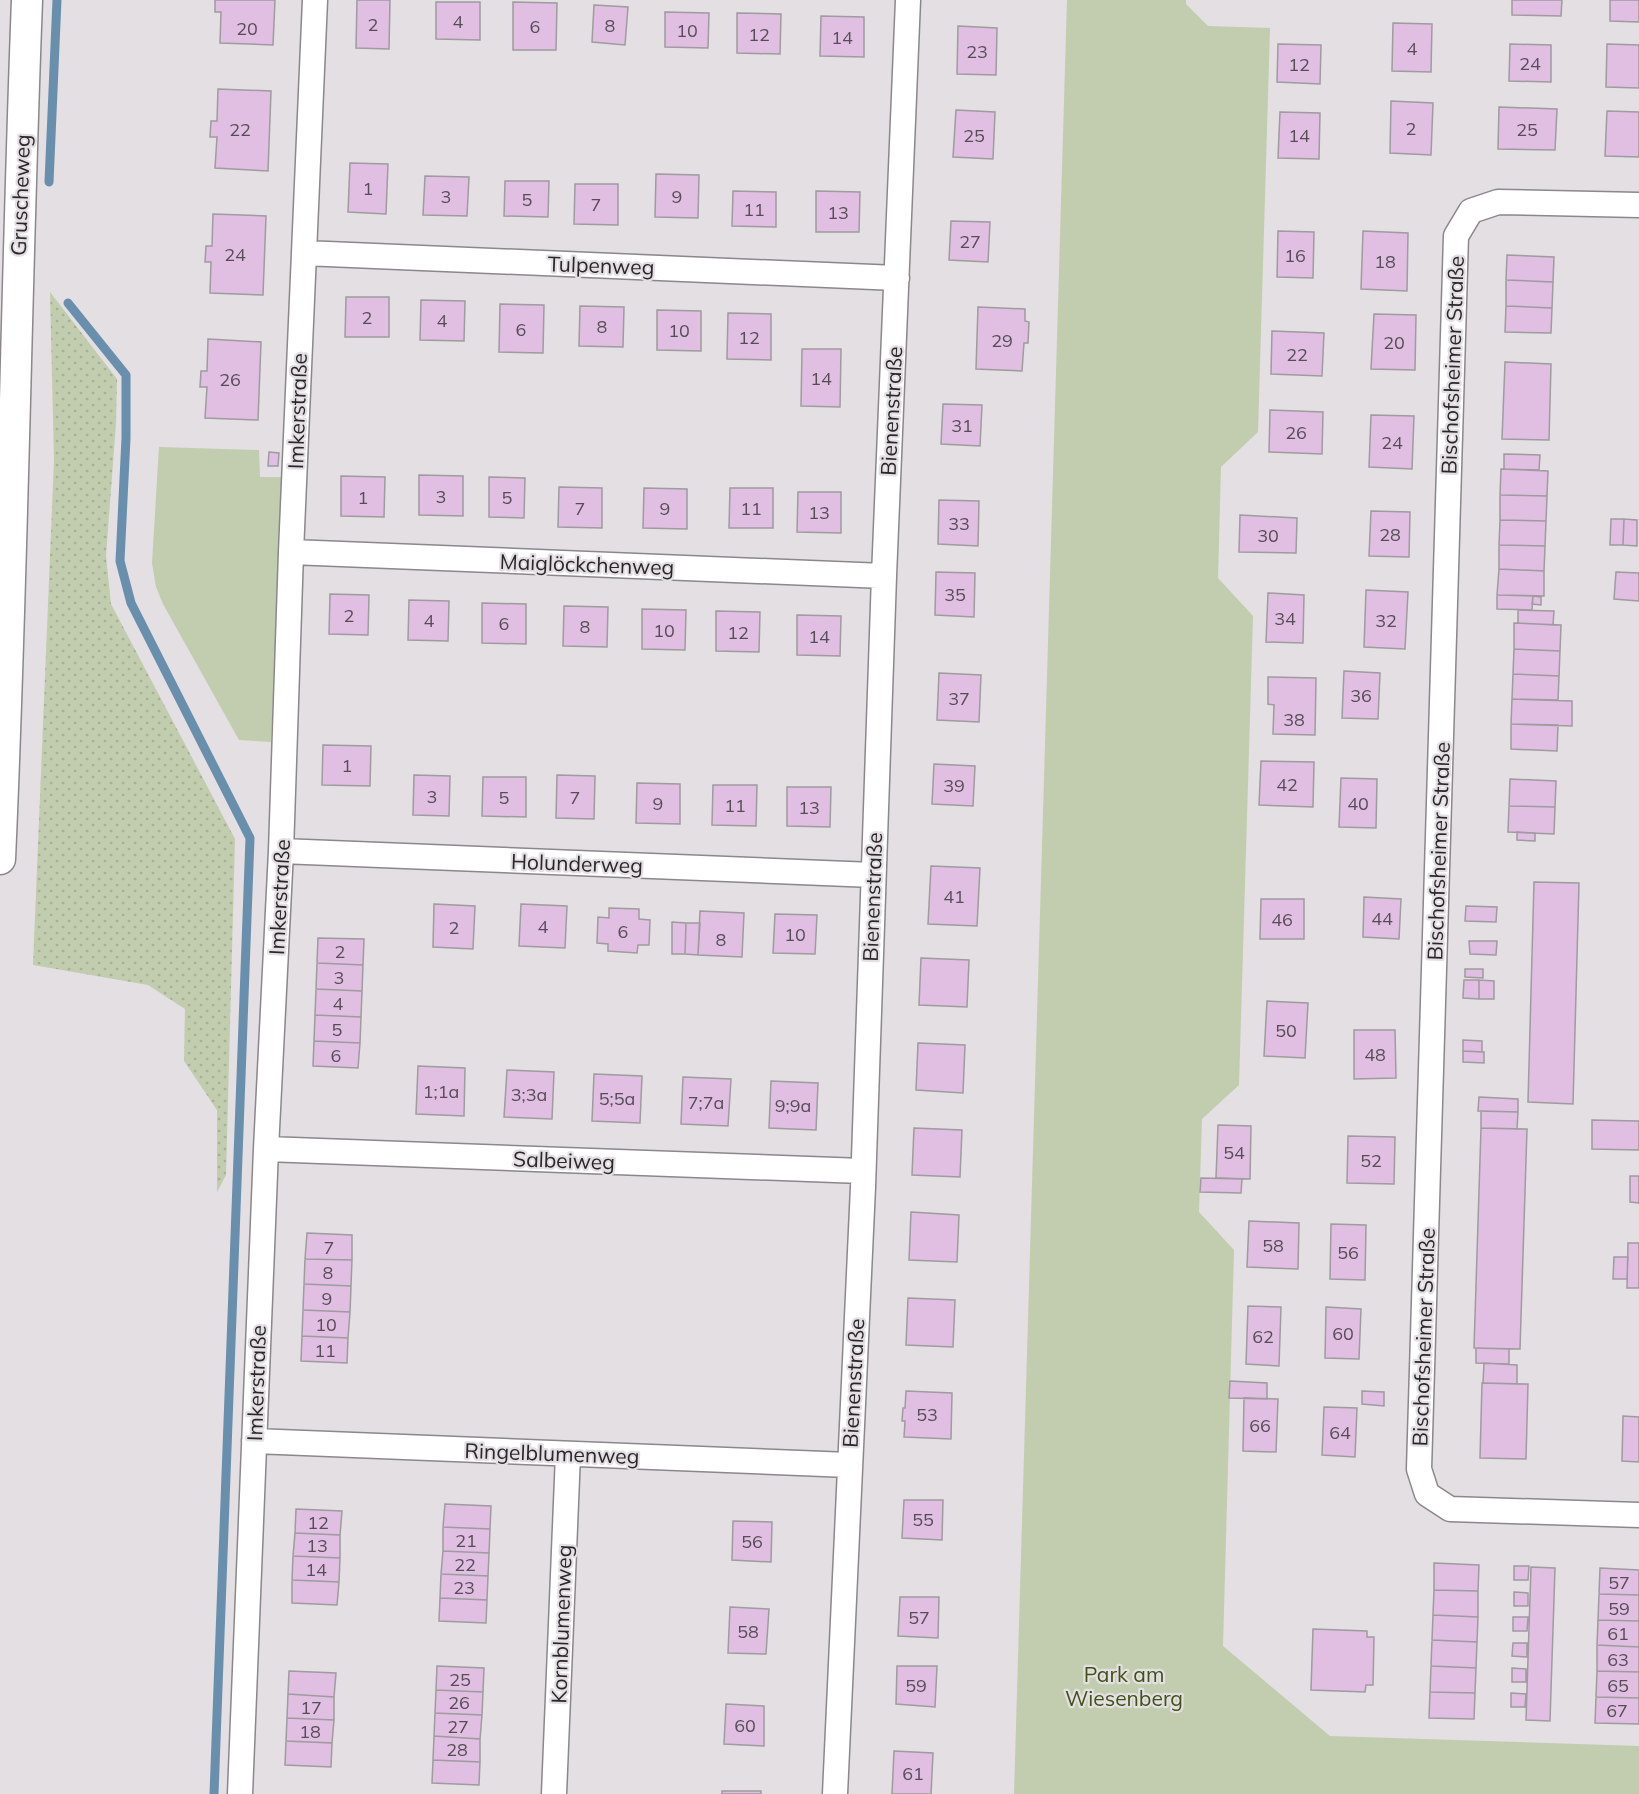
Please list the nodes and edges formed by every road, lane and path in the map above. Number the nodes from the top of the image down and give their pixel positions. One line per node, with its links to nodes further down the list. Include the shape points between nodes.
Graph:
1 (27, 0): 10 (street, Gruscheweg)
2 (315, 0): 5 (street, Imkerstraße)
3 (908, 0): 6 (street, Bienenstraße)
4 (1639, 205): 17 (street, Bischofsheimer Straße, via 1498,202 1471,211 1456,236 1419,1461 1427,1494 1450,1509)
5 (304, 253): 6 (street, Tulpenweg); 7 (street, Imkerstraße)
6 (897, 278): 8 (street, Bienenstraße)
7 (291, 552): 8 (street, Maiglöckchenweg); 9 (street, Imkerstraße)
8 (884, 576): 11 (street, Bienenstraße)
9 (281, 851): 11 (street, Holunderweg); 12 (street, Imkerstraße)
10 (0, 859)
11 (873, 875): 13 (street, Bienenstraße)
12 (266, 1149): 13 (street, Salbeiweg); 14 (street, Imkerstraße)
13 (862, 1171): 16 (street, Bienenstraße)
14 (254, 1441): 15 (street, Ringelblumenweg); 18 (street, Imkerstraße)
15 (568, 1454): 16 (street, Ringelblumenweg); 19 (street, Kornblumenweg)
16 (849, 1466): 20 (street, Bienenstraße)
17 (1639, 1515)
18 (240, 1794)
19 (554, 1794)
20 (835, 1794)

